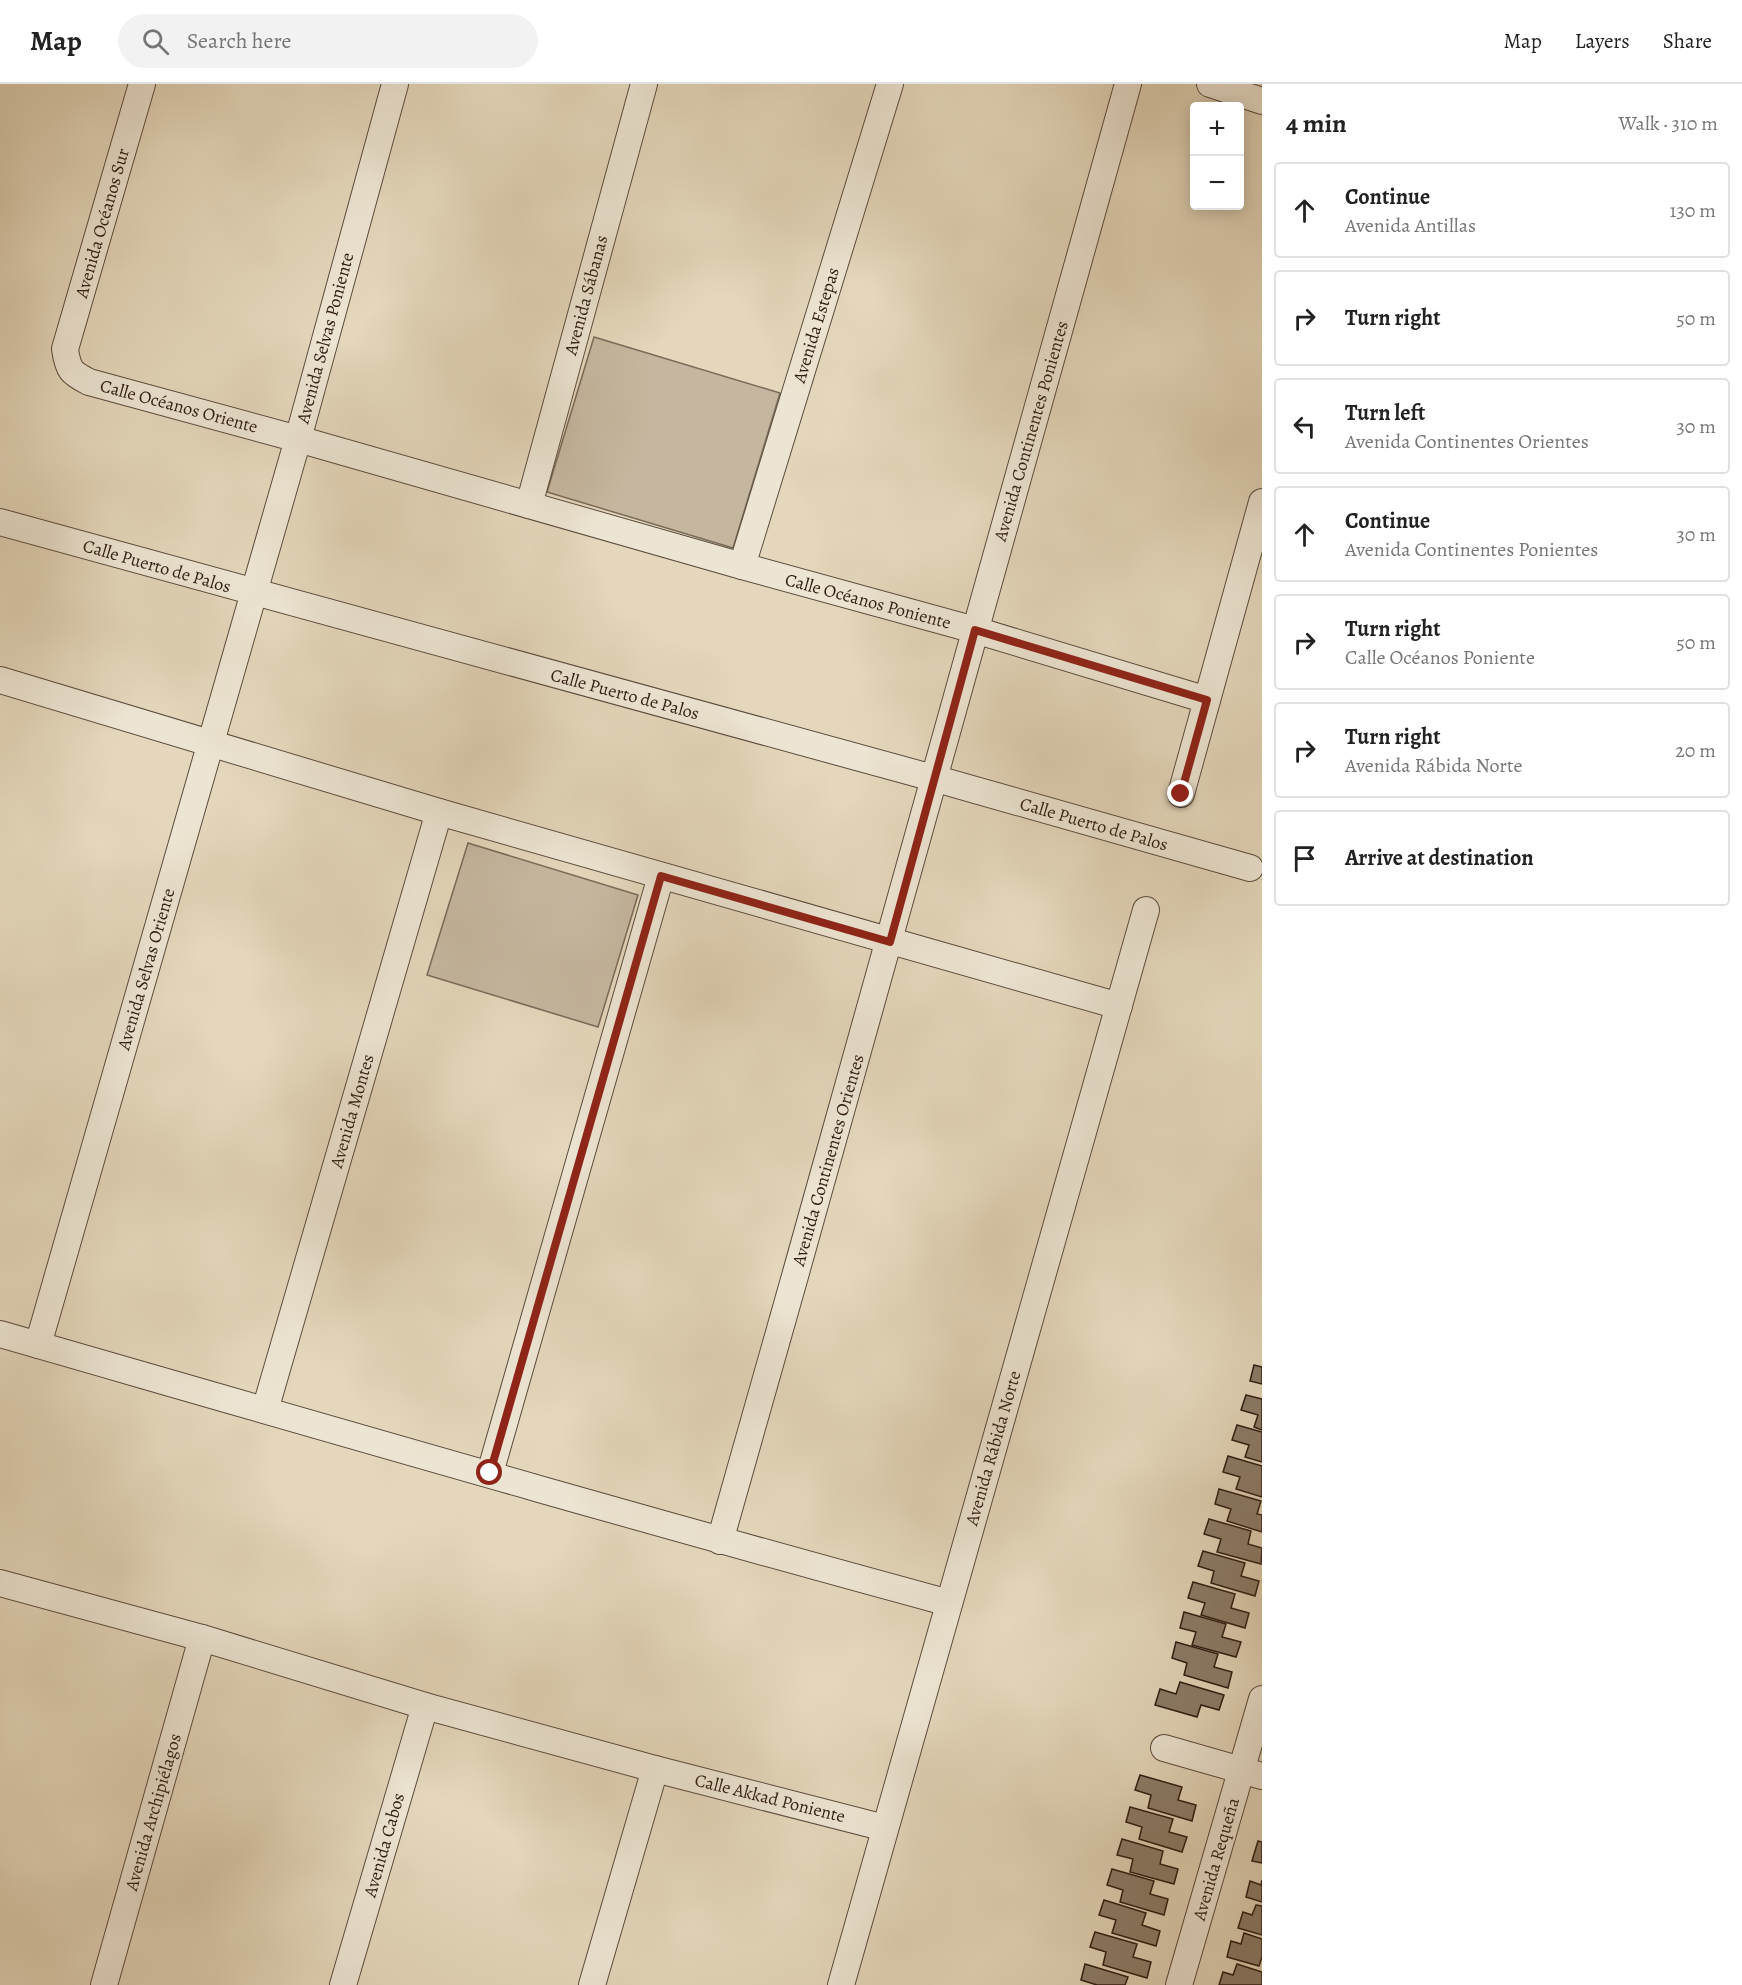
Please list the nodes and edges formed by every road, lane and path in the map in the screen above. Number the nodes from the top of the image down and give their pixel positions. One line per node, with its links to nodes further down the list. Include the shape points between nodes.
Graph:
1 (142, 84): 8 (street, Avenida Océanos Sur, via 65,350)
2 (395, 84): 9 (street, Avenida Selvas Poniente)
3 (644, 84): 11 (street, Avenida Sábanas)
4 (890, 84): 13 (street, Avenida Estepas)
5 (1128, 84): 15 (street, Avenida Continentes Ponientes)
6 (1210, 84): 7 (street)
7 (1262, 102)
8 (67, 363): 9 (street, Calle Océanos Oriente, via 74,375 89,382)
9 (298, 439): 11 (street, Calle Océanos Oriente); 14 (street, Avenida Selvas Poniente)
10 (1262, 502): 17 (street)
11 (529, 505): 13 (street, Calle Océanos Poniente)
12 (0, 522): 14 (street, Calle Puerto de Palos)
13 (742, 566): 15 (street, Calle Océanos Poniente)
14 (253, 592): 18 (street, Avenida Selvas Oriente); 19 (street, Calle Puerto de Palos)
15 (975, 630): 17 (street, Calle Océanos Poniente); 19 (street, Avenida Continentes Ponientes)
16 (0, 680): 18 (street)
17 (1207, 700): 20 (street)
18 (211, 744): 21 (street); 28 (street, Avenida Selvas Oriente)
19 (933, 778): 22 (street, Calle Puerto de Palos); 25 (street, Avenida Continentes Orientes)
20 (1181, 794)
21 (439, 813): 23 (street); 29 (street, Avenida Montes)
22 (1250, 868)
23 (661, 876): 25 (street); 30 (street)
24 (1146, 910): 26 (street, Avenida Rábida Norte)
25 (890, 942): 26 (street); 31 (street, Avenida Continentes Orientes)
26 (1119, 1006): 33 (street, Avenida Rábida Norte)
27 (0, 1334): 28 (street)
28 (38, 1345): 29 (street)
29 (265, 1410): 30 (street)
30 (490, 1473): 31 (street)
31 (720, 1541): 33 (street)
32 (0, 1583): 34 (street, Calle Akkad Poniente)
33 (949, 1603): 40 (street, Avenida Rábida Norte)
34 (202, 1638): 36 (street, Calle Akkad Poniente); 41 (street, Avenida Archipiélagos)
35 (1262, 1699): 39 (street, Avenida Requeña)
36 (424, 1706): 38 (street, Calle Akkad Poniente); 42 (street, Avenida Cabos)
37 (1164, 1748): 39 (street)
38 (655, 1769): 40 (street, Calle Akkad Poniente); 43 (street)
39 (1252, 1773): 45 (street, Avenida Requeña)
40 (885, 1828): 44 (street, Avenida Rábida Norte)
41 (104, 1985)
42 (343, 1985)
43 (592, 1985)
44 (841, 1985)
45 (1179, 1985)

